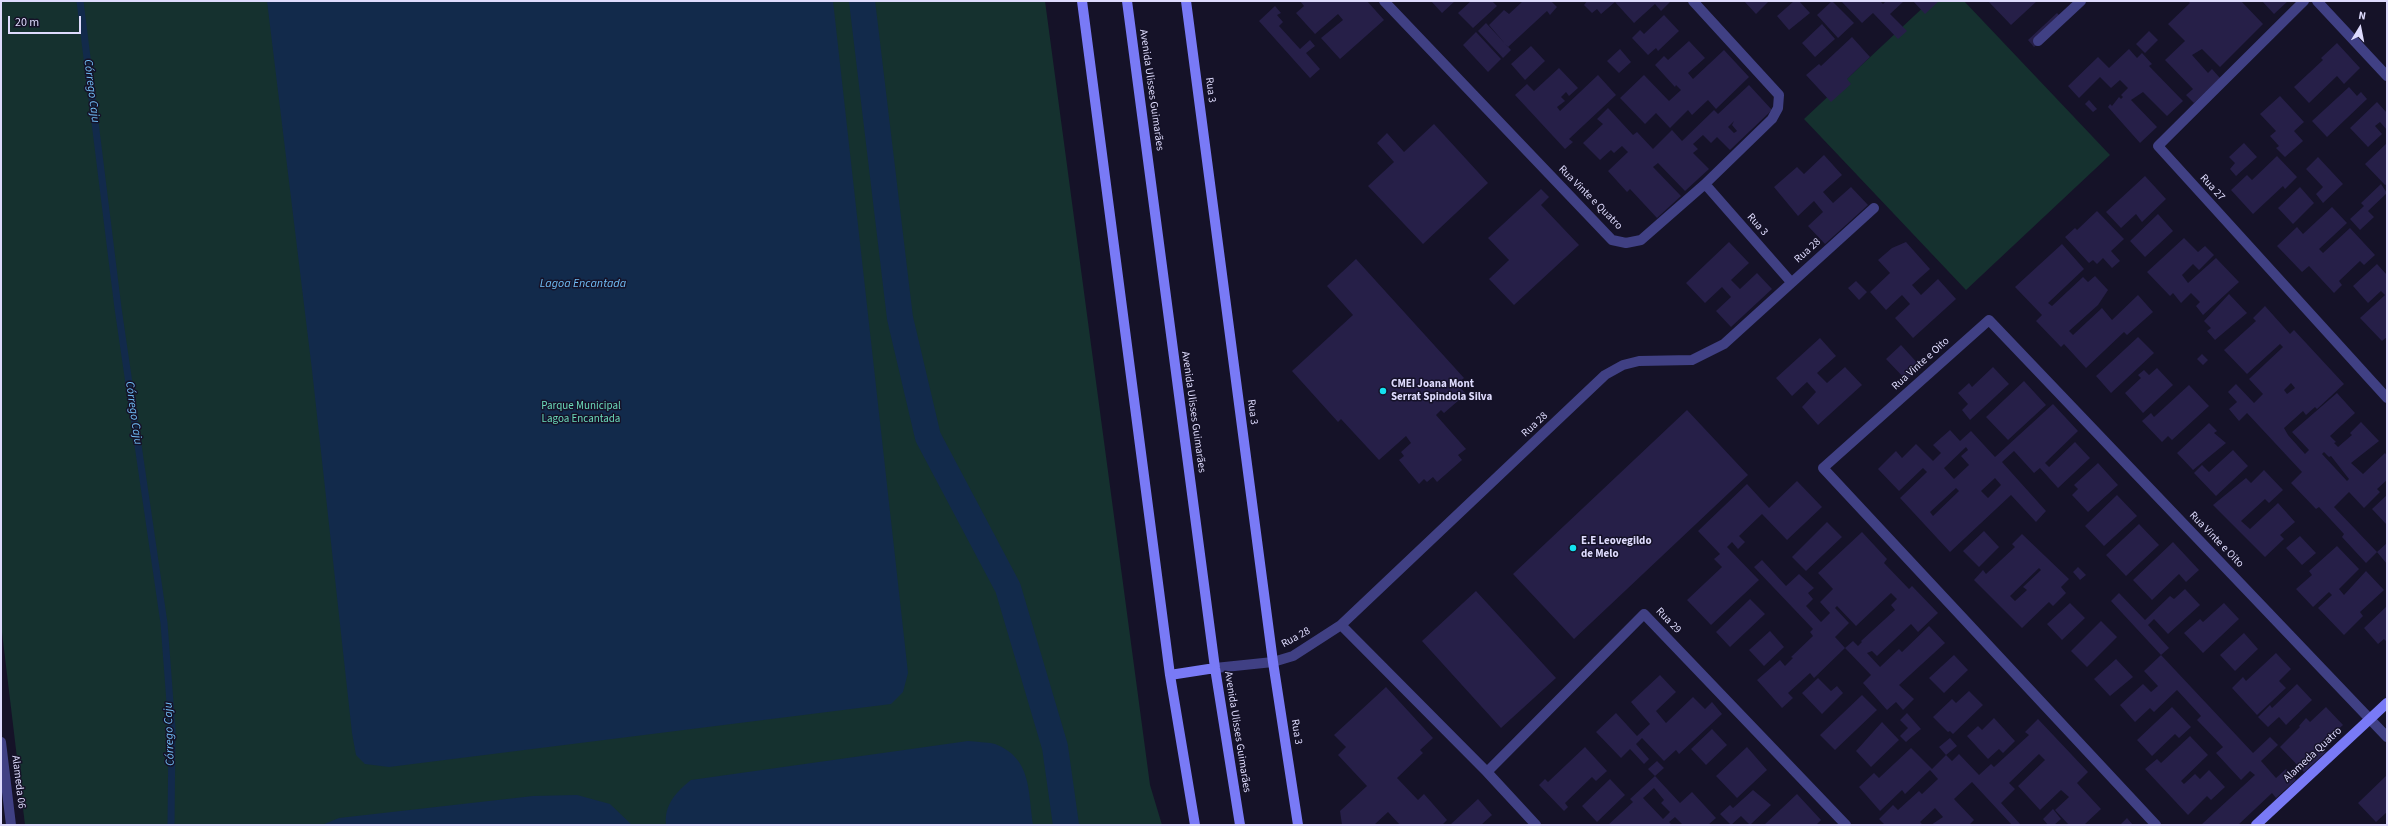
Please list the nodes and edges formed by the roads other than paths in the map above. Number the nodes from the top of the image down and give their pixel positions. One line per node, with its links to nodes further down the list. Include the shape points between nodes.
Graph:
1 (1082, 1): 18 (main road)
2 (1127, 1): 17 (main road, Avenida Ulisses Guimarães)
3 (1186, 1): 16 (main road, Rua 3)
4 (1384, 1): 11 (street, Rua Vinte e Quatro, via 1612,240 1626,243 1641,240)
5 (1693, 1): 11 (street, Rua Vinte e Quatro, via 1779,95 1778,108 1772,119)
6 (2081, 1): 9 (street)
7 (2304, 1): 14 (street, Rua 27, via 2158,146)
8 (2316, 1): 10 (street)
9 (2038, 41)
10 (2387, 76)
11 (1705, 184): 13 (street, Rua 3)
12 (1874, 208): 13 (street, Rua 28)
13 (1791, 282): 15 (street, Rua 28, via 1724,344 1708,354 1692,360 1639,361 1623,365 1605,375)
14 (2387, 398)
15 (1341, 625): 16 (street, Rua 28, via 1293,656); 23 (street)
16 (1273, 662): 17 (street, Rua 28); 28 (main road, Rua 3)
17 (1215, 668): 18 (main road); 27 (main road, Avenida Ulisses Guimarães)
18 (1170, 675): 26 (main road)
19 (2387, 703): 20 (main road, Alameda Quatro)
20 (2370, 719): 21 (street); 31 (street, Rua Vinte e Oito, via 1989,320 1822,468); 32 (main road, Alameda Quatro)
21 (2387, 737)
22 (1, 742): 24 (street, Alameda 06)
23 (1486, 772): 29 (street); 30 (street, Rua 29, via 1644,614)
24 (4, 781): 25 (street, Alameda 06)
25 (11, 825)
26 (1195, 825)
27 (1240, 825)
28 (1298, 825)
29 (1536, 825)
30 (1846, 825)
31 (2156, 825)
32 (2256, 825)

